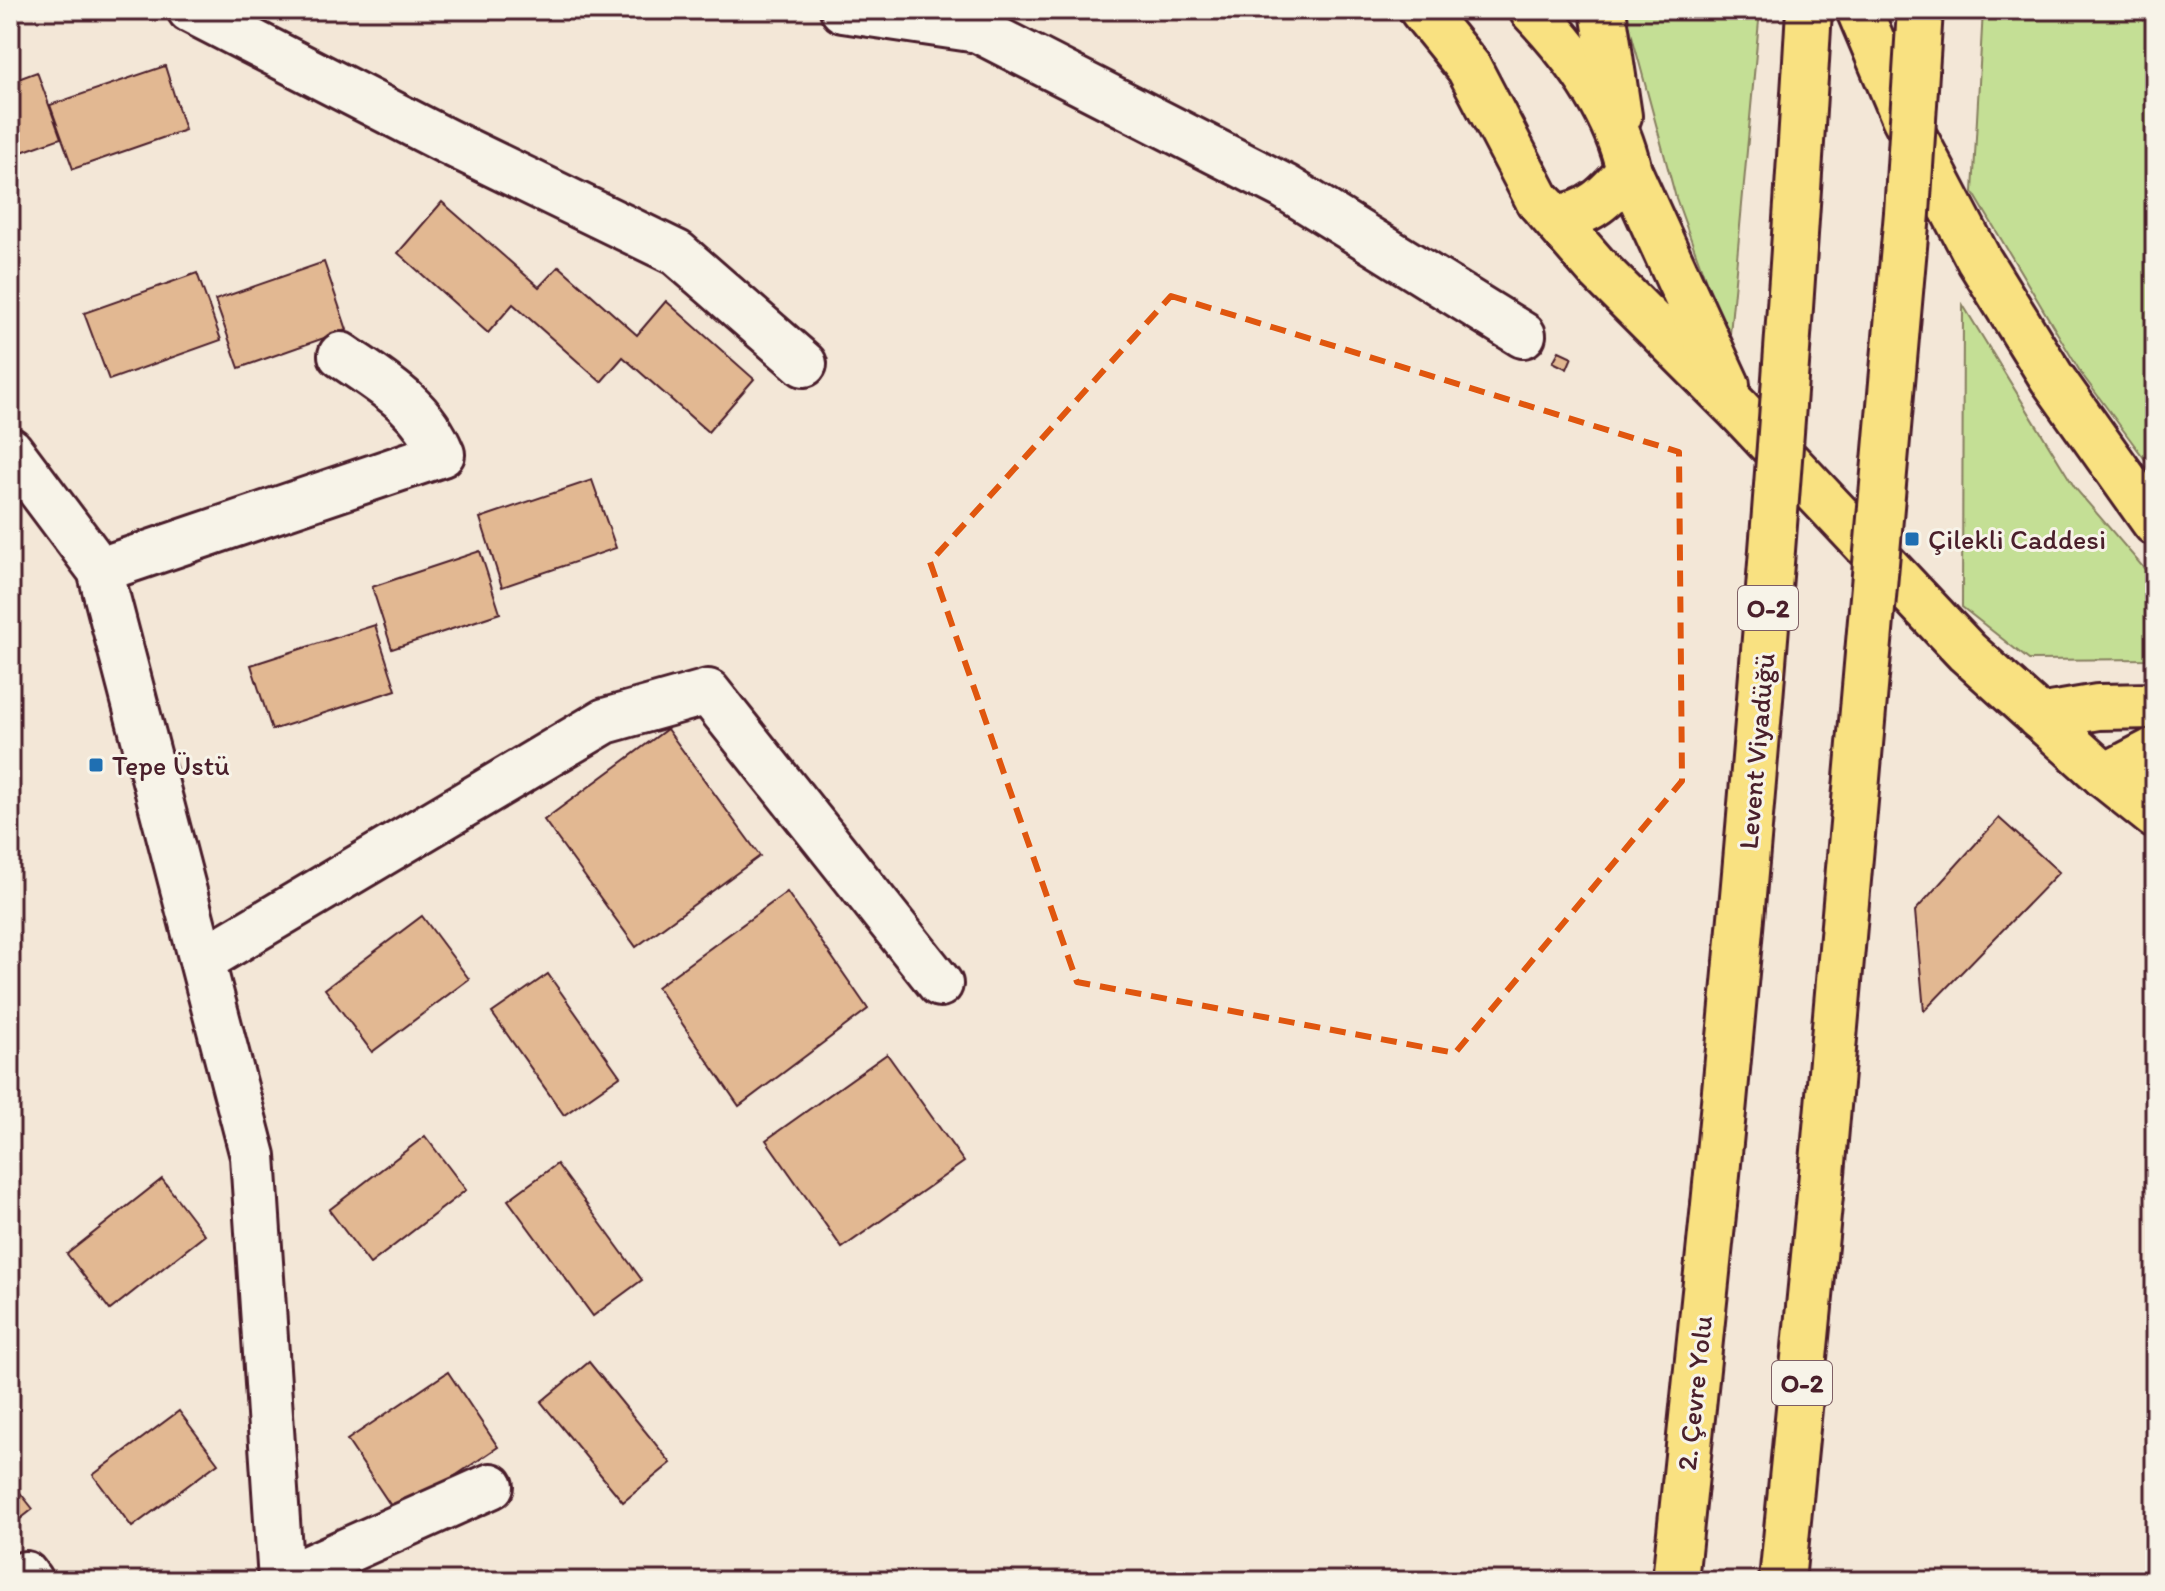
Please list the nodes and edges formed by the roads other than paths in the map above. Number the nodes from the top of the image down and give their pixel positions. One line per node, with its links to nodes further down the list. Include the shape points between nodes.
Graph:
1 (190, 10): 15 (street, via 677,253)
2 (843, 10): 13 (street, via 978,30 1285,187)
3 (1422, 10): 10 (main road)
4 (1463, 10): 10 (main road, via 1460,32)
5 (1532, 10): 11 (main road, via 1586,76)
6 (1603, 10): 11 (main road)
7 (1809, 10): 27 (main road, Levent Viyadüğü / O-2, bridge, via 1782,442)
8 (1859, 10): 18 (main road, via 1904,117 1979,260 2052,378)
9 (1920, 10): 31 (main road, O-2, bridge, via 1907,213)
10 (1469, 68): 12 (main road)
11 (1626, 159): 12 (main road, via 1596,205 1570,217 1555,217); 16 (main road)
12 (1538, 200): 16 (main road, via 1598,269)
13 (1523, 335)
14 (341, 355): 19 (street, via 410,404 442,454)
15 (804, 364)
16 (1738, 409): 21 (main road, via 1967,652)
17 (10, 450): 19 (street)
18 (2155, 523)
19 (100, 570): 25 (street)
20 (2155, 706): 21 (main road, via 2098,707)
21 (2039, 717): 23 (main road)
22 (2155, 750): 23 (main road)
23 (2105, 776): 24 (main road)
24 (2155, 816)
25 (203, 960): 26 (street, via 605,721 708,692); 29 (street, via 253,1156)
26 (940, 984)
27 (1714, 1205): 30 (main road, 2. Çevre Yolu / O-2)
28 (491, 1486): 29 (street)
29 (281, 1580)
30 (1675, 1581)
31 (1782, 1581)

